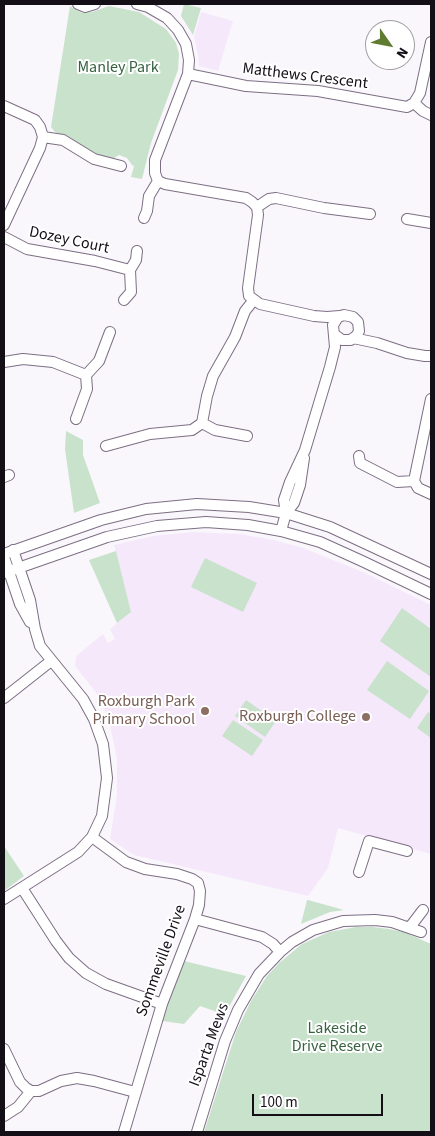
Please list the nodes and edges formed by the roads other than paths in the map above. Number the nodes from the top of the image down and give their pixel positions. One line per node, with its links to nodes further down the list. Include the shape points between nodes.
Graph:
1 (78, 4): 2 (street, via 85,7)
2 (96, 4)
3 (137, 4): 5 (street, via 167,18 178,30 186,44)
4 (431, 42): 6 (street, via 420,92)
5 (188, 74): 6 (street, Matthews Crescent, via 246,86 318,91 398,106 407,107); 11 (street, via 156,160)
6 (414, 103): 8 (street)
7 (4, 106): 9 (street, via 35,120)
8 (431, 115)
9 (43, 137): 10 (street, via 63,140 94,159); 17 (street)
10 (121, 166)
11 (158, 181): 12 (street, via 246,198); 14 (street, via 149,196)
12 (257, 207): 13 (street, via 276,198); 22 (street, via 248,288)
13 (370, 214)
14 (144, 218)
15 (407, 218): 16 (street)
16 (431, 223)
17 (4, 225)
18 (4, 237): 20 (street, Dozey Court, via 27,249)
19 (137, 251): 20 (street)
20 (130, 270): 21 (street, via 131,292)
21 (124, 300)
22 (253, 301): 23 (street); 36 (street, via 213,376)
23 (314, 316): 24 (street); 27 (street)
24 (340, 316): 25 (street, via 349,315); 27 (street, via 333,325)
25 (358, 322): 28 (street, via 359,331); 29 (street)
26 (110, 332): 33 (street, via 99,362)
27 (334, 333): 28 (street, via 342,340); 32 (street, via 335,347)
28 (352, 339): 29 (street); 32 (street)
29 (377, 343): 30 (street, via 407,353)
30 (431, 356)
31 (4, 362): 33 (street, via 23,359 53,362)
32 (330, 367): 42 (street, via 305,450 300,485)
33 (86, 375): 35 (street, via 88,389)
34 (431, 399): 40 (street)
35 (76, 419)
36 (202, 424): 37 (street); 38 (street, via 192,430 150,434)
37 (247, 436)
38 (106, 446)
39 (359, 456): 40 (street, via 360,464 397,482)
40 (414, 481): 41 (street, via 418,488)
41 (431, 494)
42 (289, 502): 43 (street); 44 (street); 45 (street)
43 (271, 510): 44 (street); 47 (street, via 197,504 146,509 101,520)
44 (286, 513): 45 (street); 46 (street)
45 (302, 518): 49 (street, via 330,527)
46 (281, 531): 48 (street, via 206,522 157,526 107,537); 50 (street, via 320,542)
47 (7, 554): 48 (street)
48 (10, 570): 51 (street, via 30,600 34,630)
49 (431, 574)
50 (431, 594)
51 (51, 661): 52 (street); 53 (street, via 89,709 103,744 107,788 102,816)
52 (4, 698)
53 (92, 837): 56 (street, via 78,852); 59 (street, Sommeville Drive, via 134,865 195,881 200,890)
54 (407, 851): 55 (street, via 368,841)
55 (359, 872)
56 (22, 888): 57 (street); 63 (street, via 69,958 106,984)
57 (4, 899)
58 (423, 910): 60 (street)
59 (195, 919): 62 (street, via 262,937); 63 (street, Sommeville Drive)
60 (410, 927): 61 (street, Isparta Mews); 62 (street, Isparta Mews, via 375,920 342,921 314,930)
61 (421, 932)
62 (280, 952): 69 (street, Isparta Mews, via 259,974 238,1010)
63 (162, 1004): 66 (street, Sommeville Drive)
64 (4, 1049): 65 (street, via 20,1082)
65 (31, 1091): 66 (street, via 77,1078); 67 (street, via 18,1107)
66 (135, 1092): 68 (street, Sommeville Drive)
67 (4, 1116)
68 (124, 1132)
69 (197, 1132)

